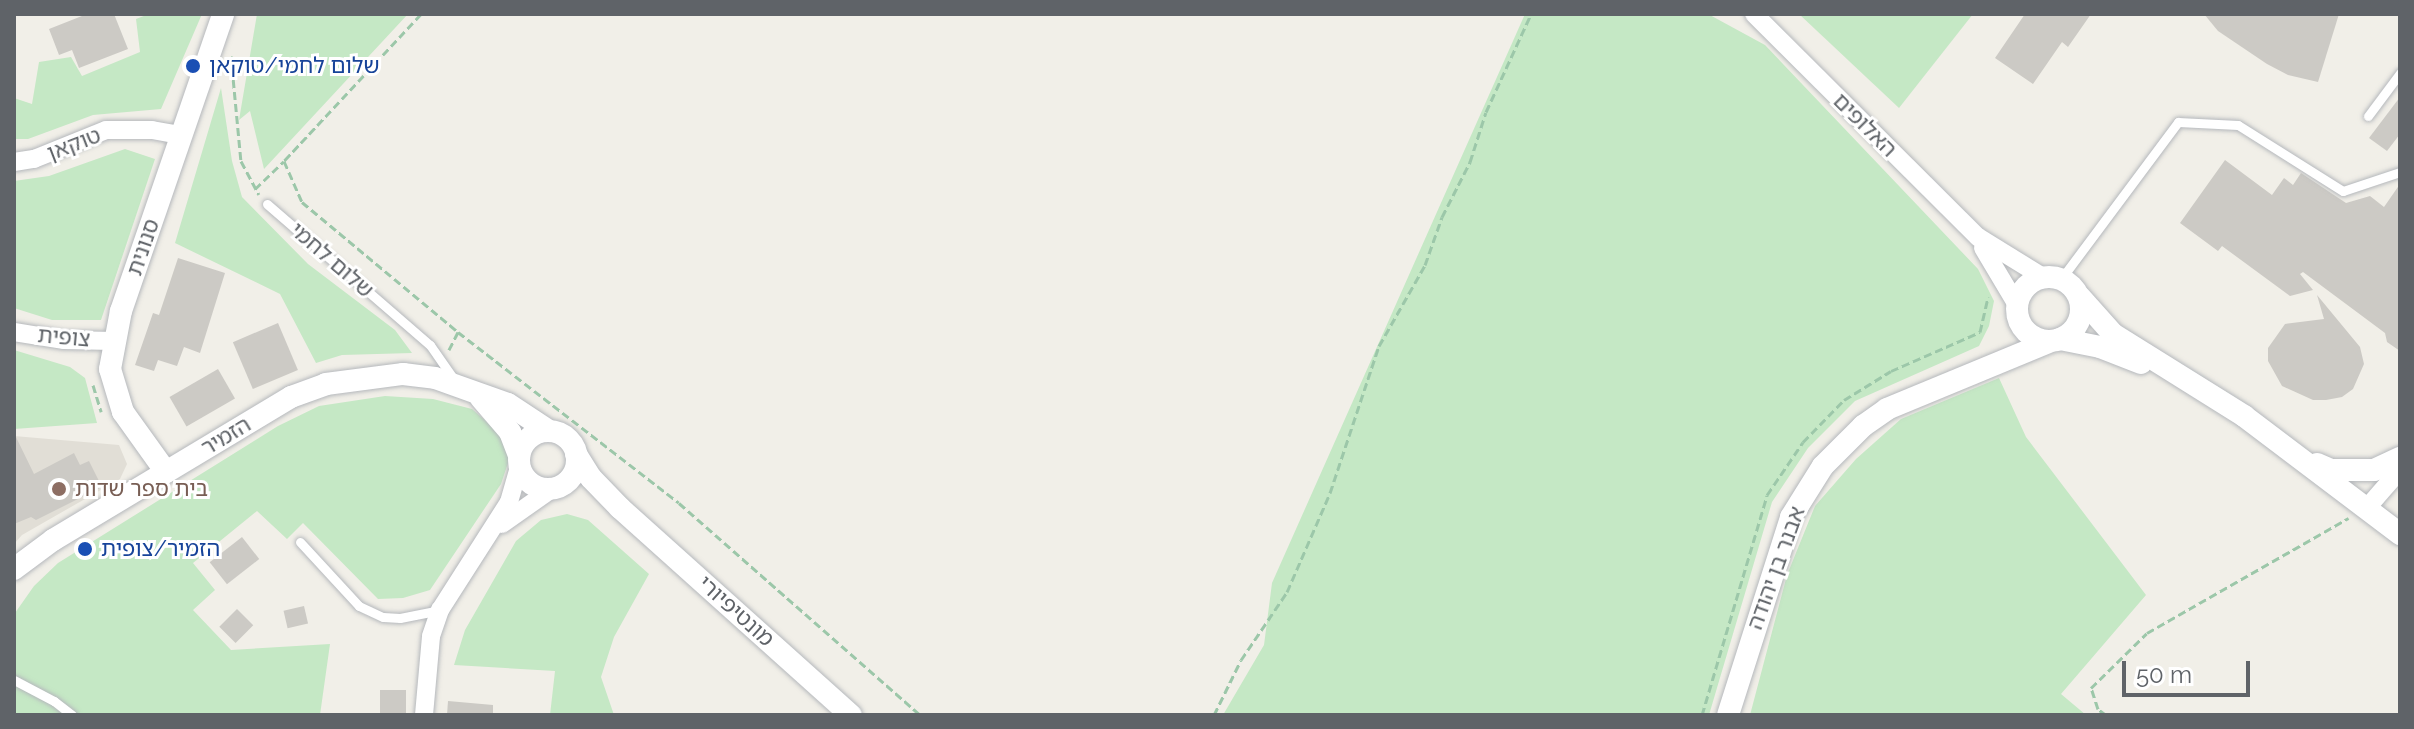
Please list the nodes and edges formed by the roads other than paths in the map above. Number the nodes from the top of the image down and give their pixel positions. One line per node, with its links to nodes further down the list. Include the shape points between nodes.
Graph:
1 (223, 14): 5 (street, סנונית)
2 (1754, 17): 9 (street, האלופים)
3 (2400, 73): 4 (lane)
4 (2368, 116)
5 (181, 135): 6 (street, טוקאן, via 106,130); 15 (street, סנונית)
6 (14, 162)
7 (2400, 172): 10 (lane, via 2343,191 2238,125 2178,122)
8 (267, 204): 17 (lane, שלום לחמי, via 430,345)
9 (1967, 226): 10 (street, האלופים, via 2003,255); 12 (street, האלופים, via 1993,261)
10 (2052, 278): 11 (street); 12 (street, via 2026,287)
11 (2080, 297): 14 (street, via 2076,327); 18 (street, via 2113,334)
12 (2017, 310): 14 (street, via 2029,334); 16 (street, אבנר בן יהודה, via 1995,355)
13 (14, 332): 15 (street, צופית)
14 (2055, 340): 16 (street, אבנר בן יהודה); 18 (street, via 2100,347)
15 (114, 341): 25 (street, סנונית, via 110,369 123,412)
16 (1979, 369): 38 (street, אבנר בן יהודה, via 1887,409 1815,477 1791,517)
17 (460, 385): 19 (street, הזמיר, via 508,404); 23 (street, הזמיר, via 495,411 510,432); 25 (street, הזמיר, via 403,374 326,384 291,397)
18 (2194, 385): 22 (street)
19 (549, 431): 20 (street, via 567,438); 23 (street, via 526,440)
20 (576, 454): 26 (street, via 574,471); 27 (street, מונטיפיורי)
21 (2400, 458): 22 (street, via 2374,470 2351,471)
22 (2305, 460): 28 (street)
23 (519, 461): 26 (street, via 536,486); 31 (street, via 509,502)
24 (2400, 470): 28 (street)
25 (166, 472): 32 (street, הזמיר)
26 (558, 487): 27 (street, מונטיפיורי); 31 (street, via 527,504)
27 (620, 508): 37 (street, מונטיפיורי)
28 (2366, 509): 29 (street)
29 (2400, 534)
30 (300, 542): 33 (lane, via 359,606 400,618)
31 (478, 549): 33 (street)
32 (14, 569)
33 (440, 610): 36 (street, via 431,636)
34 (14, 680): 35 (lane)
35 (72, 715)
36 (424, 715)
37 (851, 715)
38 (1728, 715)

